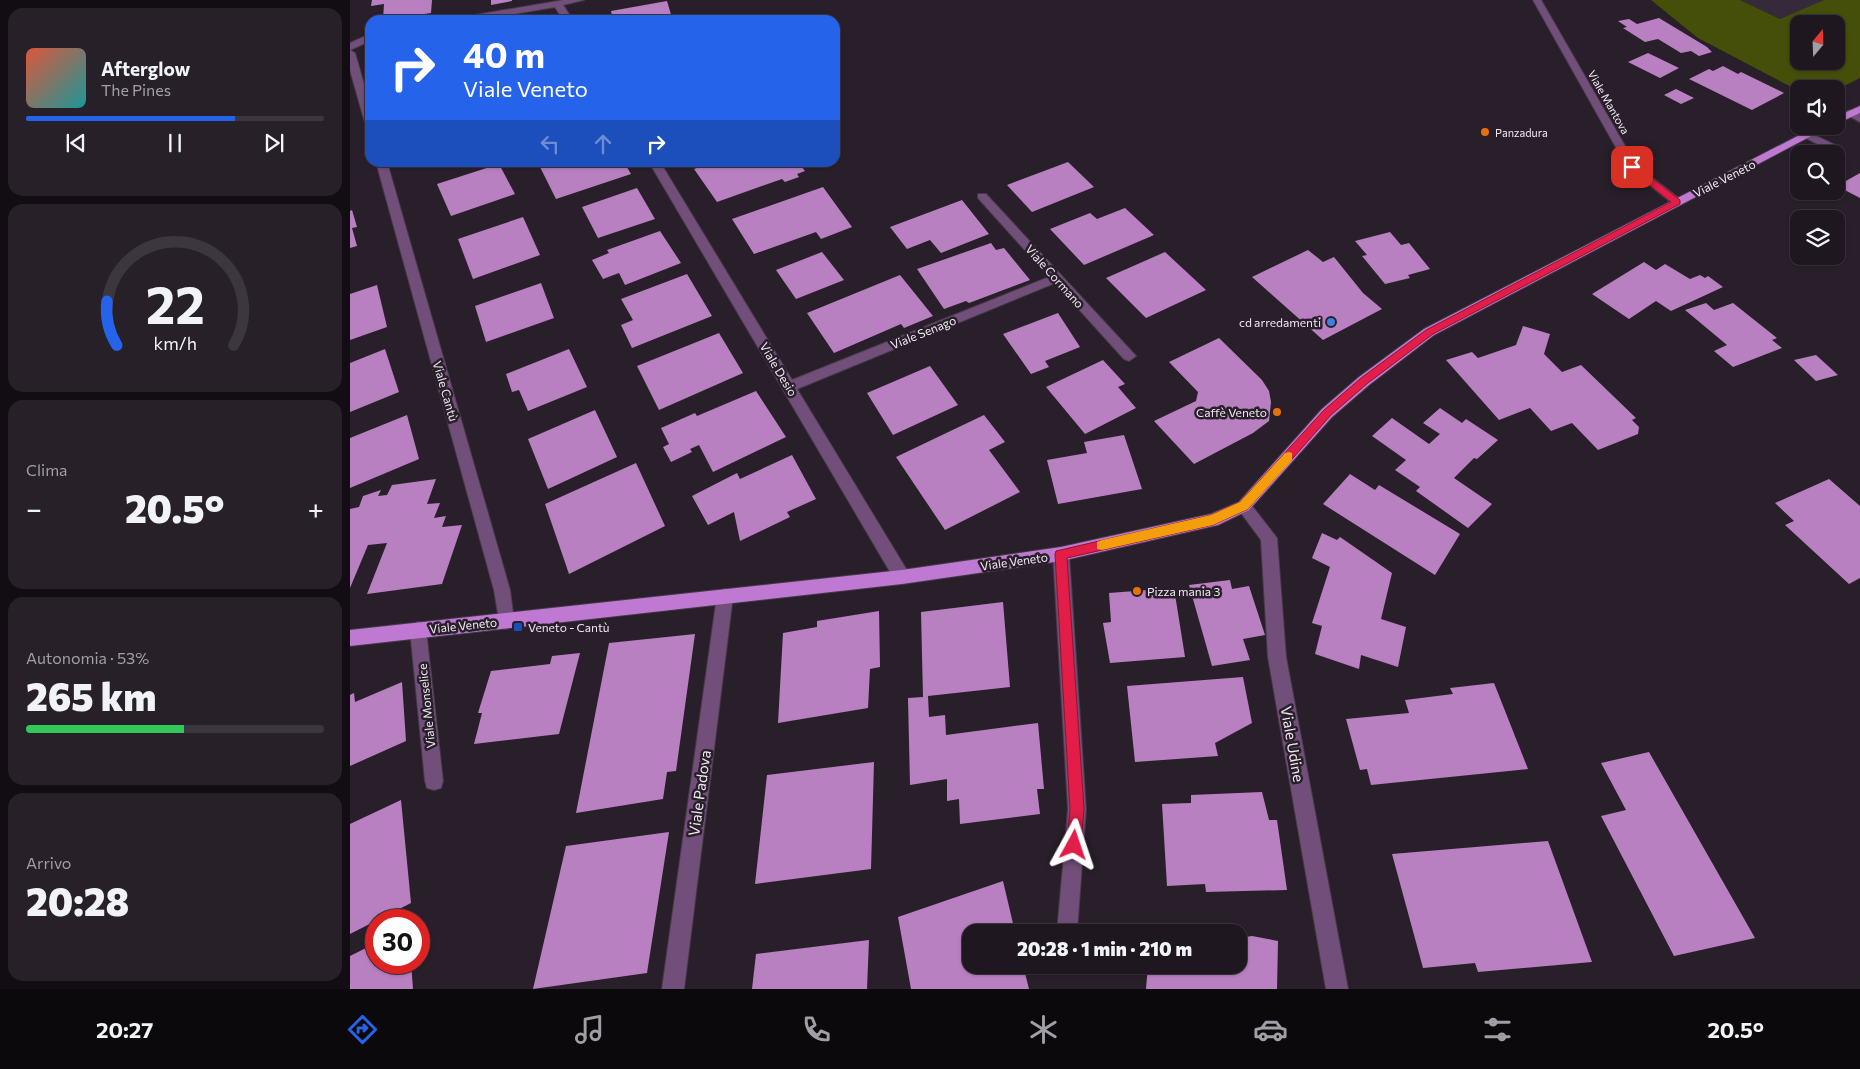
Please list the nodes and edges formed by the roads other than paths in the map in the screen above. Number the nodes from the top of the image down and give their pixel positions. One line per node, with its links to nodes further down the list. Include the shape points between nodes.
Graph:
1 (580, 0): 3 (street)
2 (1537, 0): 17 (street, Viale Mantova, via 1632,167)
3 (558, 4): 4 (street); 5 (street)
4 (493, 15)
5 (565, 15)
6 (365, 40): 7 (street)
7 (350, 47)
8 (350, 52): 9 (street)
9 (365, 105)
10 (1857, 114): 11 (main road)
11 (1845, 118)
12 (1808, 135): 13 (street); 17 (main road, Viale Veneto)
13 (1829, 145)
14 (382, 167): 25 (street, Viale Cantù, via 502,590)
15 (657, 167): 20 (street, Viale Desio)
16 (982, 196): 18 (street, Viale Cormano)
17 (1677, 202): 21 (main road, Viale Veneto, via 1429,332 1327,413)
18 (1057, 278): 19 (street, Viale Cormano); 20 (street, Viale Senago)
19 (1129, 356)
20 (789, 387): 23 (street, Viale Desio)
21 (1244, 506): 22 (main road, Viale Veneto, via 1213,520); 31 (street, Viale Udine, via 1269,538 1277,656)
22 (1061, 554): 23 (main road, Viale Veneto); 29 (street, via 1077,809)
23 (902, 577): 24 (main road, Viale Veneto)
24 (725, 596): 25 (main road, Viale Veneto); 30 (street, Viale Padova)
25 (506, 621): 26 (main road, Viale Veneto)
26 (418, 630): 27 (main road, Viale Veneto); 28 (street, Viale Monselice)
27 (350, 638)
28 (434, 781)
29 (1068, 924)
30 (673, 989)
31 (1337, 989)

